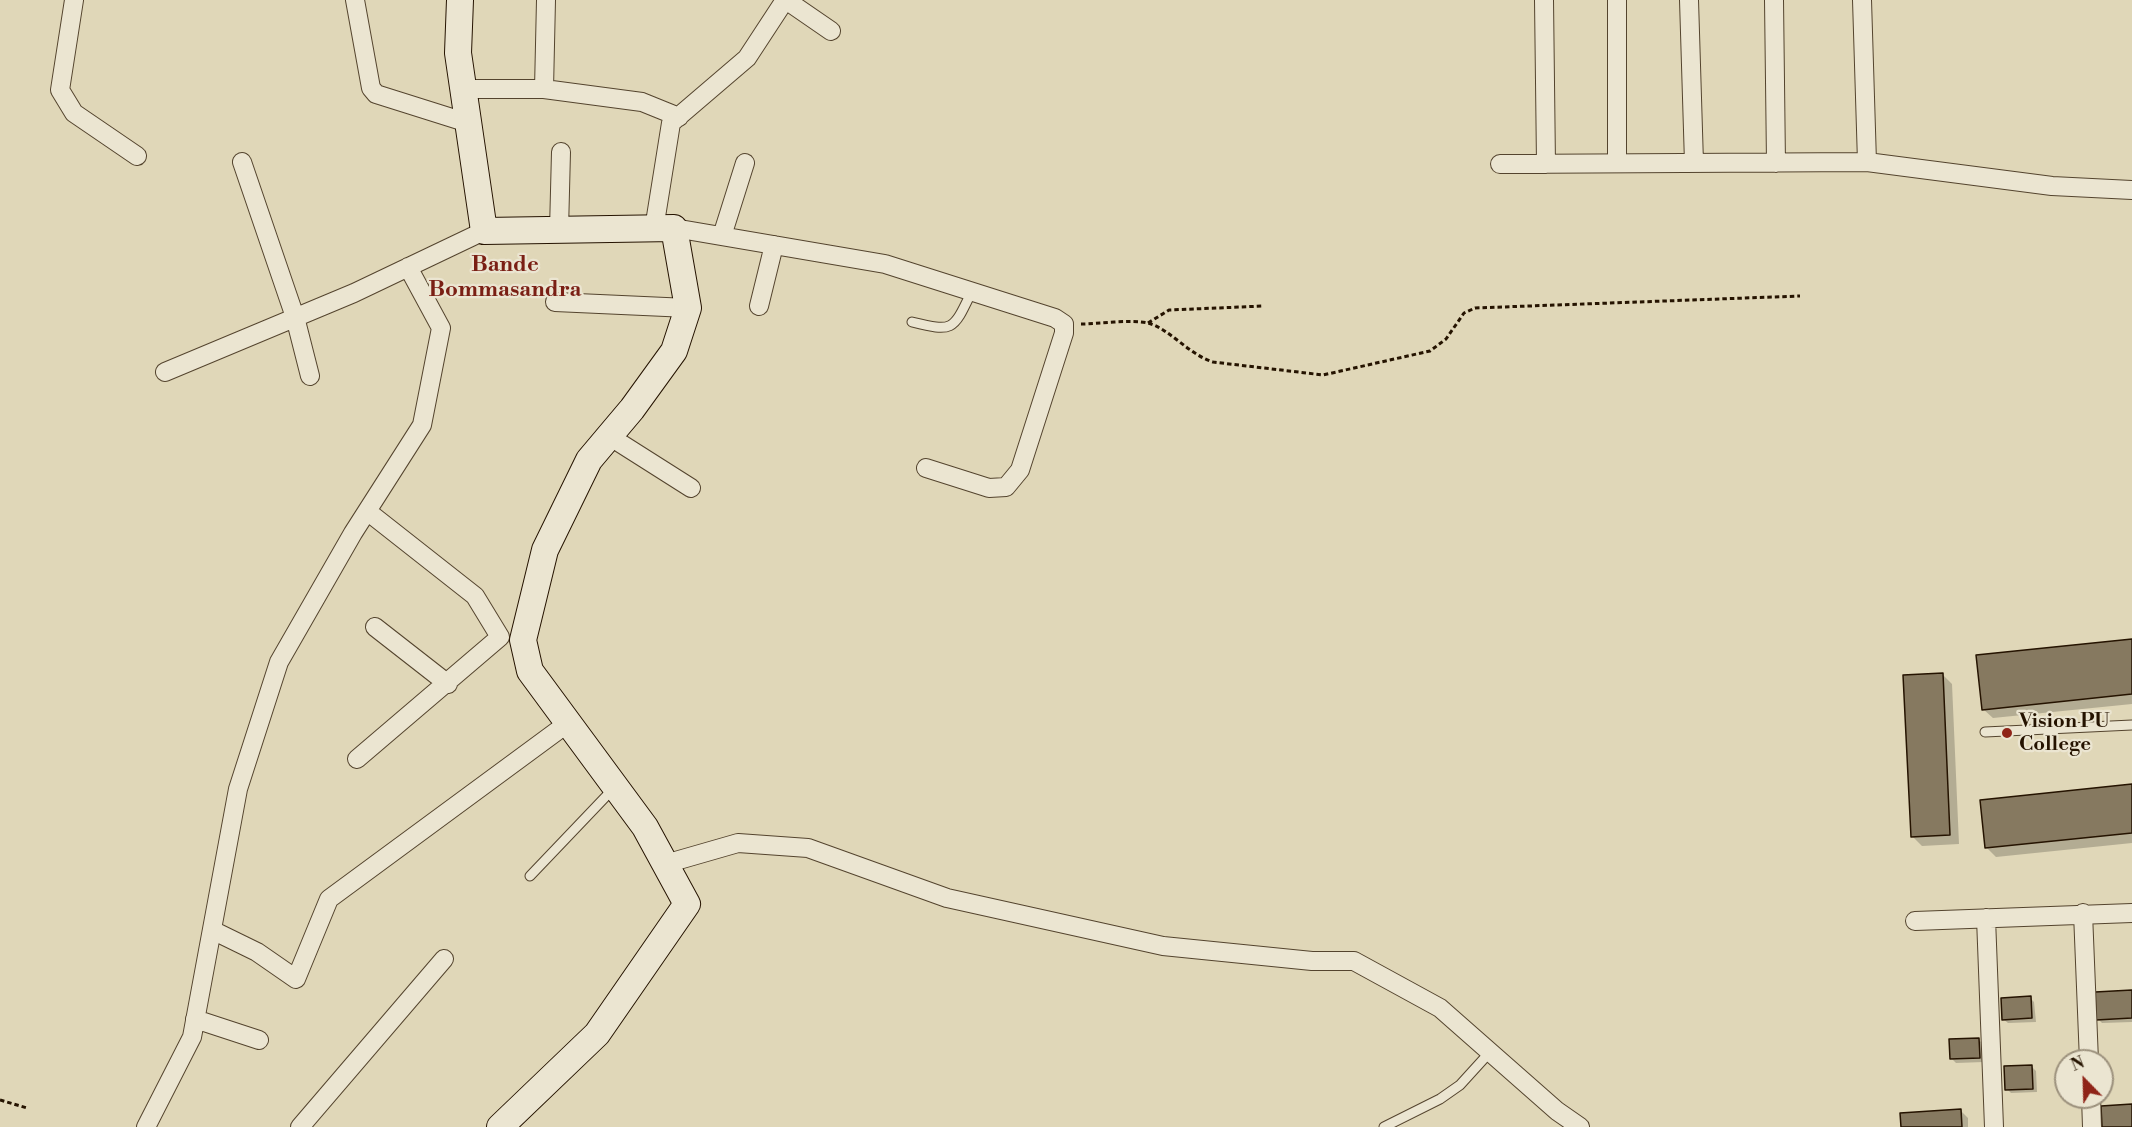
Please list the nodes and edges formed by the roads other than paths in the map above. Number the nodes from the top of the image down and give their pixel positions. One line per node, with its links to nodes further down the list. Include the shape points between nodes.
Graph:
1 (74, 0): 17 (street, via 60,90 74,113)
2 (355, 0): 15 (street, via 371,87 376,94)
3 (460, 0): 12 (street, via 458,53)
4 (546, 0): 13 (street)
5 (786, 0): 11 (street); 14 (street, via 747,58)
6 (1544, 0): 25 (street)
7 (1617, 0): 22 (street)
8 (1689, 0): 23 (street)
9 (1774, 0): 19 (street)
10 (1862, 0): 20 (street)
11 (831, 31)
12 (463, 89): 13 (street); 15 (street)
13 (544, 89): 14 (street, via 642,102)
14 (679, 117): 27 (street, via 671,123 668,140)
15 (468, 123): 29 (street)
16 (561, 152): 28 (street)
17 (137, 156)
18 (242, 162): 37 (street)
19 (1776, 162): 20 (street); 23 (street)
20 (1868, 162): 26 (street, via 2052,186)
21 (745, 163): 30 (street)
22 (1617, 163): 23 (street); 25 (street)
23 (1694, 163)
24 (1500, 164): 25 (street)
25 (1545, 164)
26 (2132, 190)
27 (664, 228): 28 (street); 30 (street); 36 (street)
28 (559, 230): 29 (street)
29 (484, 231): 32 (street)
30 (723, 236): 31 (street)
31 (774, 245): 33 (street, via 885,264); 35 (street)
32 (408, 267): 37 (street); 44 (street, via 441,328 422,425)
33 (970, 293): 38 (lane, via 959,318 950,327 939,329); 42 (street, via 1054,318 1064,324 1064,333 1020,470 1006,487 988,488)
34 (555, 302): 36 (street)
35 (759, 306)
36 (688, 308): 41 (street, via 674,351)
37 (295, 317): 39 (street); 40 (street)
38 (912, 322)
39 (165, 372)
40 (310, 376)
41 (609, 436): 43 (street); 46 (street, via 589,460 545,550)
42 (926, 468)
43 (691, 488)
44 (368, 511): 46 (street, via 475,596); 59 (street, via 279,662 238,789)
45 (375, 627): 47 (street)
46 (511, 639): 47 (street); 48 (street)
47 (448, 684): 51 (street)
48 (568, 723): 52 (street); 59 (street, via 329,899 296,979 257,952)
49 (2132, 726): 50 (lane)
50 (1985, 732)
51 (357, 759)
52 (615, 787): 53 (street, via 645,827); 54 (lane)
53 (665, 864): 64 (street, via 738,843 808,848 947,898 1163,946 1312,961 1354,961 1440,1008); 68 (street, via 687,904 597,1034)
54 (530, 876)
55 (2083, 913): 56 (street); 57 (street); 63 (street)
56 (2132, 913)
57 (1986, 918): 58 (street); 71 (street)
58 (1915, 921)
59 (212, 930): 61 (street)
60 (444, 959): 67 (street)
61 (195, 1019): 62 (street); 66 (street, via 192,1037)
62 (259, 1040)
63 (2089, 1049)
64 (1490, 1052): 69 (lane, via 1460,1085 1440,1100); 70 (street)
65 (2091, 1109): 72 (street)
66 (146, 1127)
67 (300, 1127)
68 (500, 1127)
69 (1384, 1127)
70 (1580, 1127)
71 (1994, 1127)
72 (2092, 1127)

